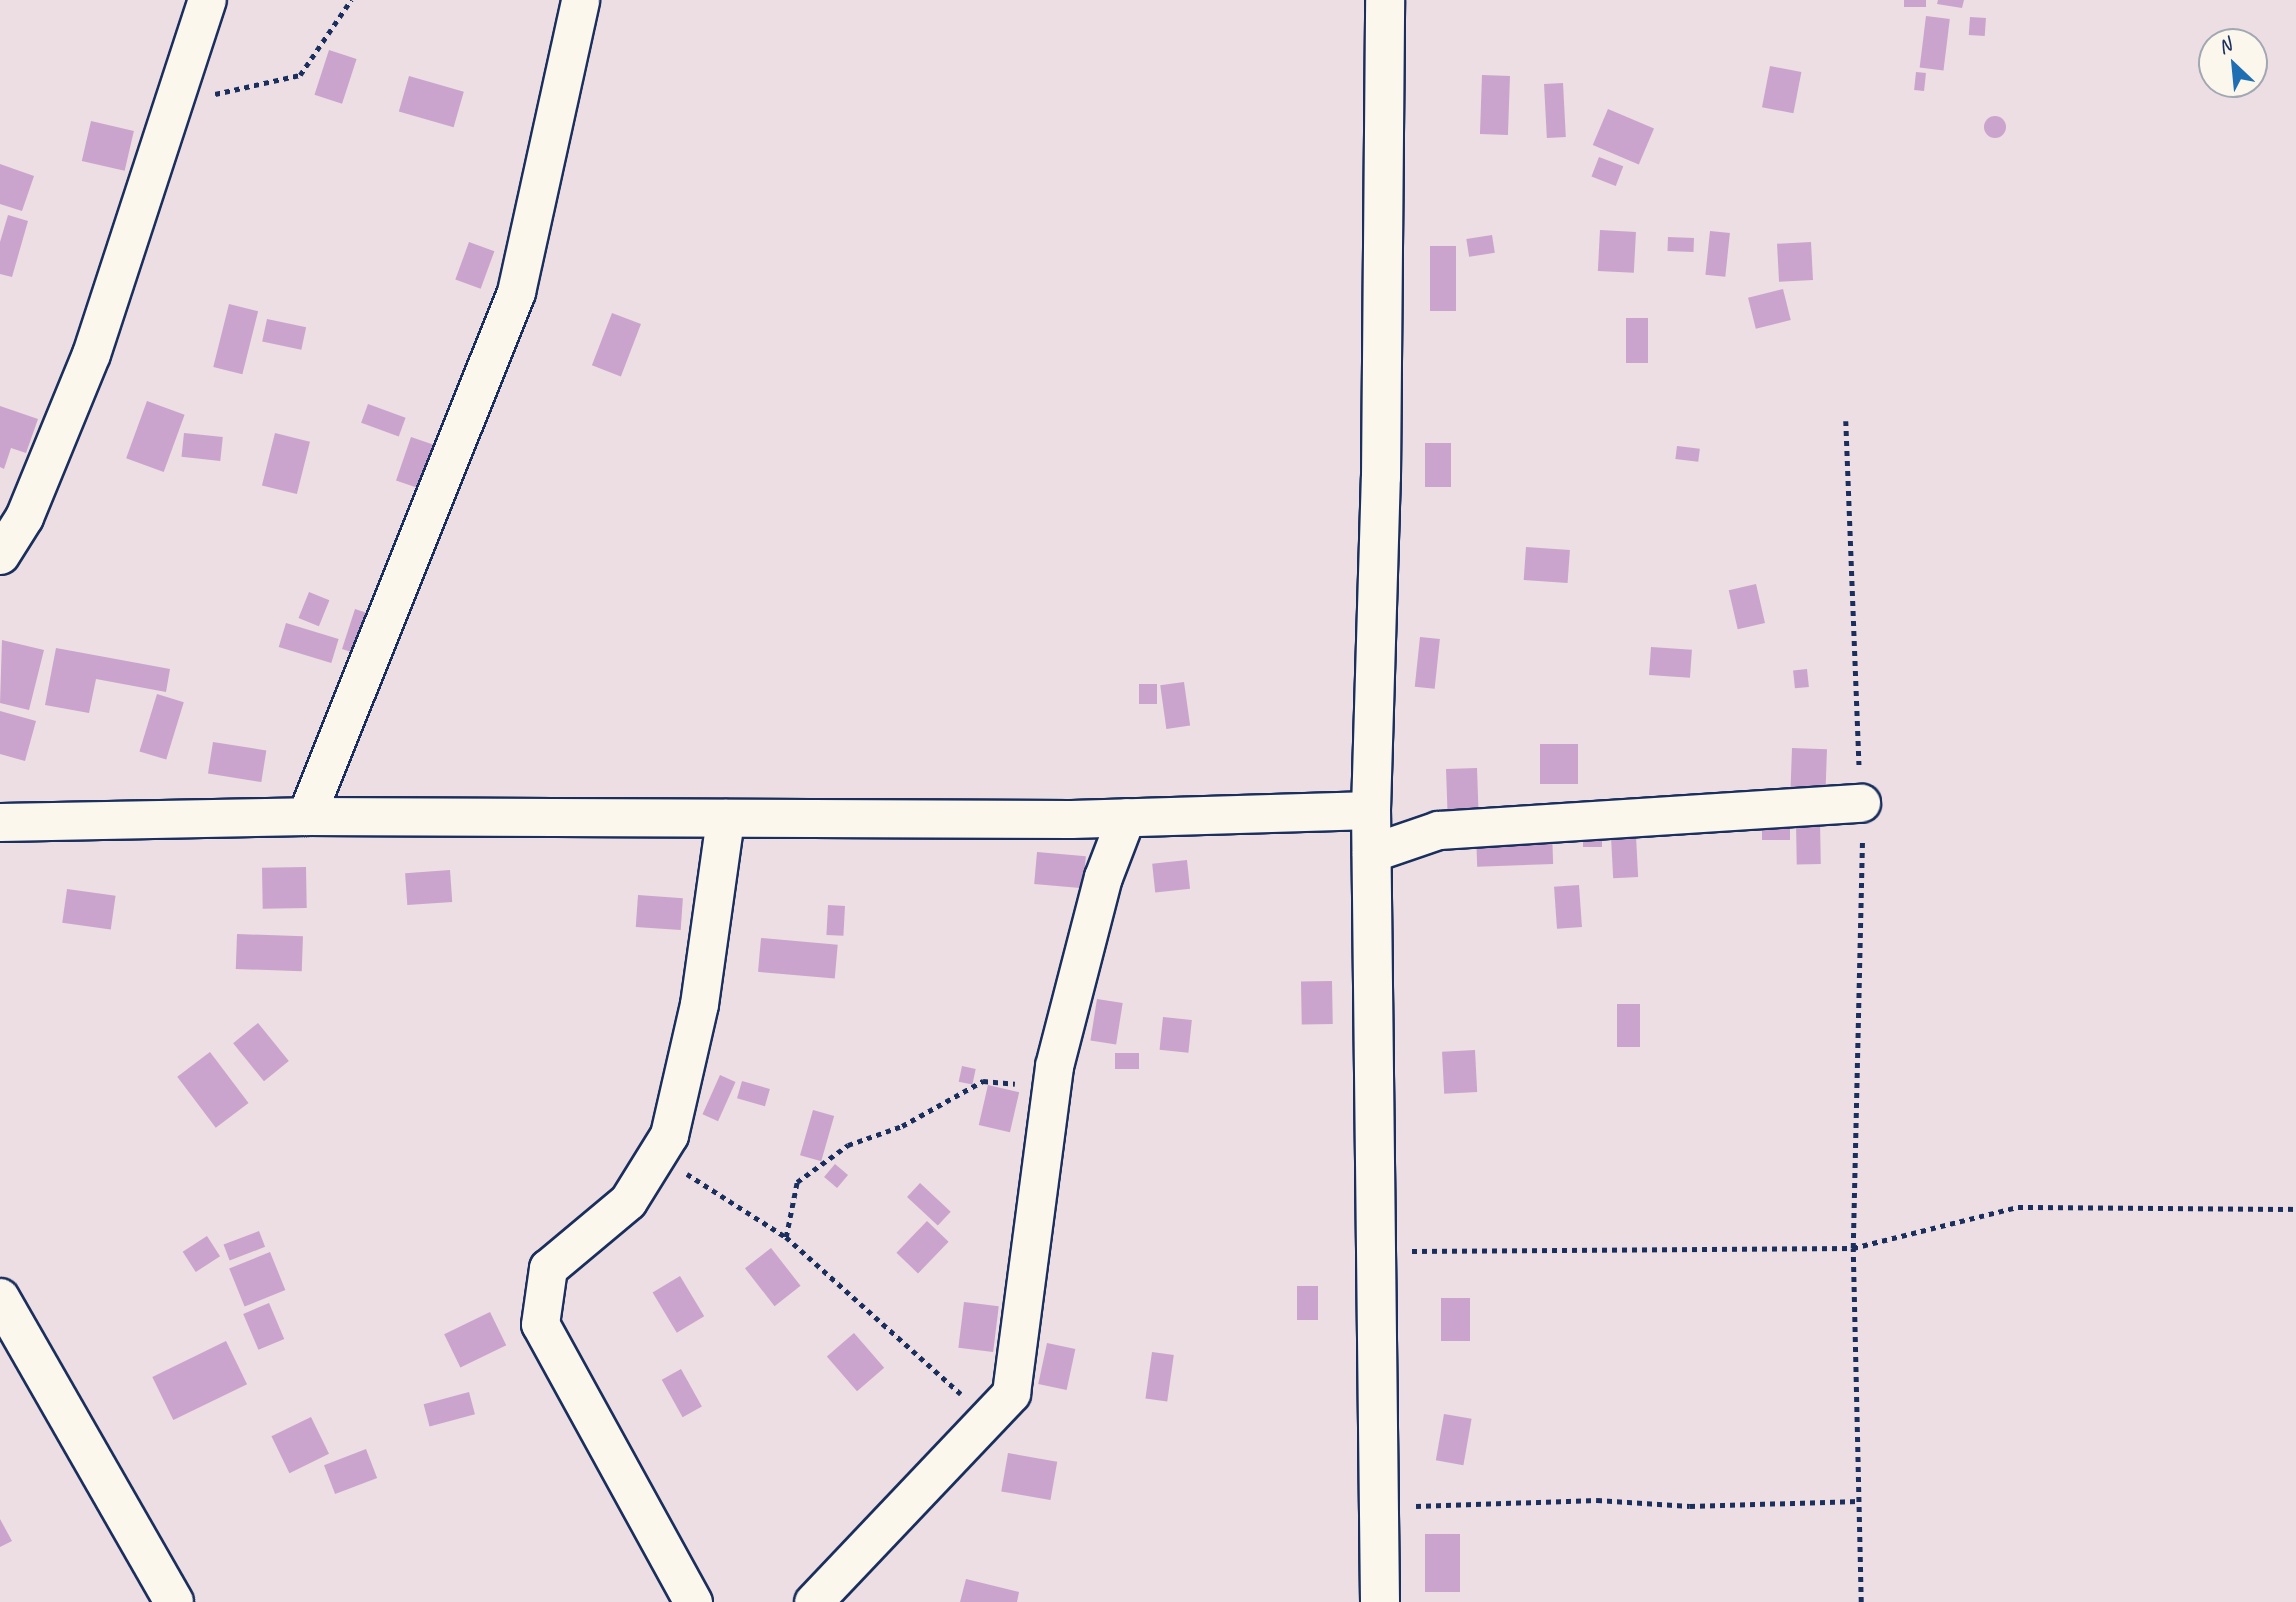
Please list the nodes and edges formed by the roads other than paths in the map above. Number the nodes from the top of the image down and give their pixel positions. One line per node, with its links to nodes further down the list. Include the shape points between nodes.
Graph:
1 (207, 0): 4 (street, via 91,354 24,517)
2 (580, 0): 7 (street, via 516,292)
3 (1385, 0): 6 (main road, via 1381,477)
4 (0, 555)
5 (1861, 803): 11 (street, via 1438,830)
6 (1371, 810): 8 (street); 11 (main road)
7 (306, 816): 9 (street); 10 (street)
8 (1126, 817): 9 (street); 15 (street, via 1103,877 1051,1088 1011,1393)
9 (725, 818): 14 (street, via 699,1004 669,1135 628,1201 548,1268 540,1324)
10 (0, 822)
11 (1371, 853): 16 (main road)
12 (0, 1298): 13 (main road)
13 (174, 1602)
14 (693, 1602)
15 (813, 1602)
16 (1380, 1602)

